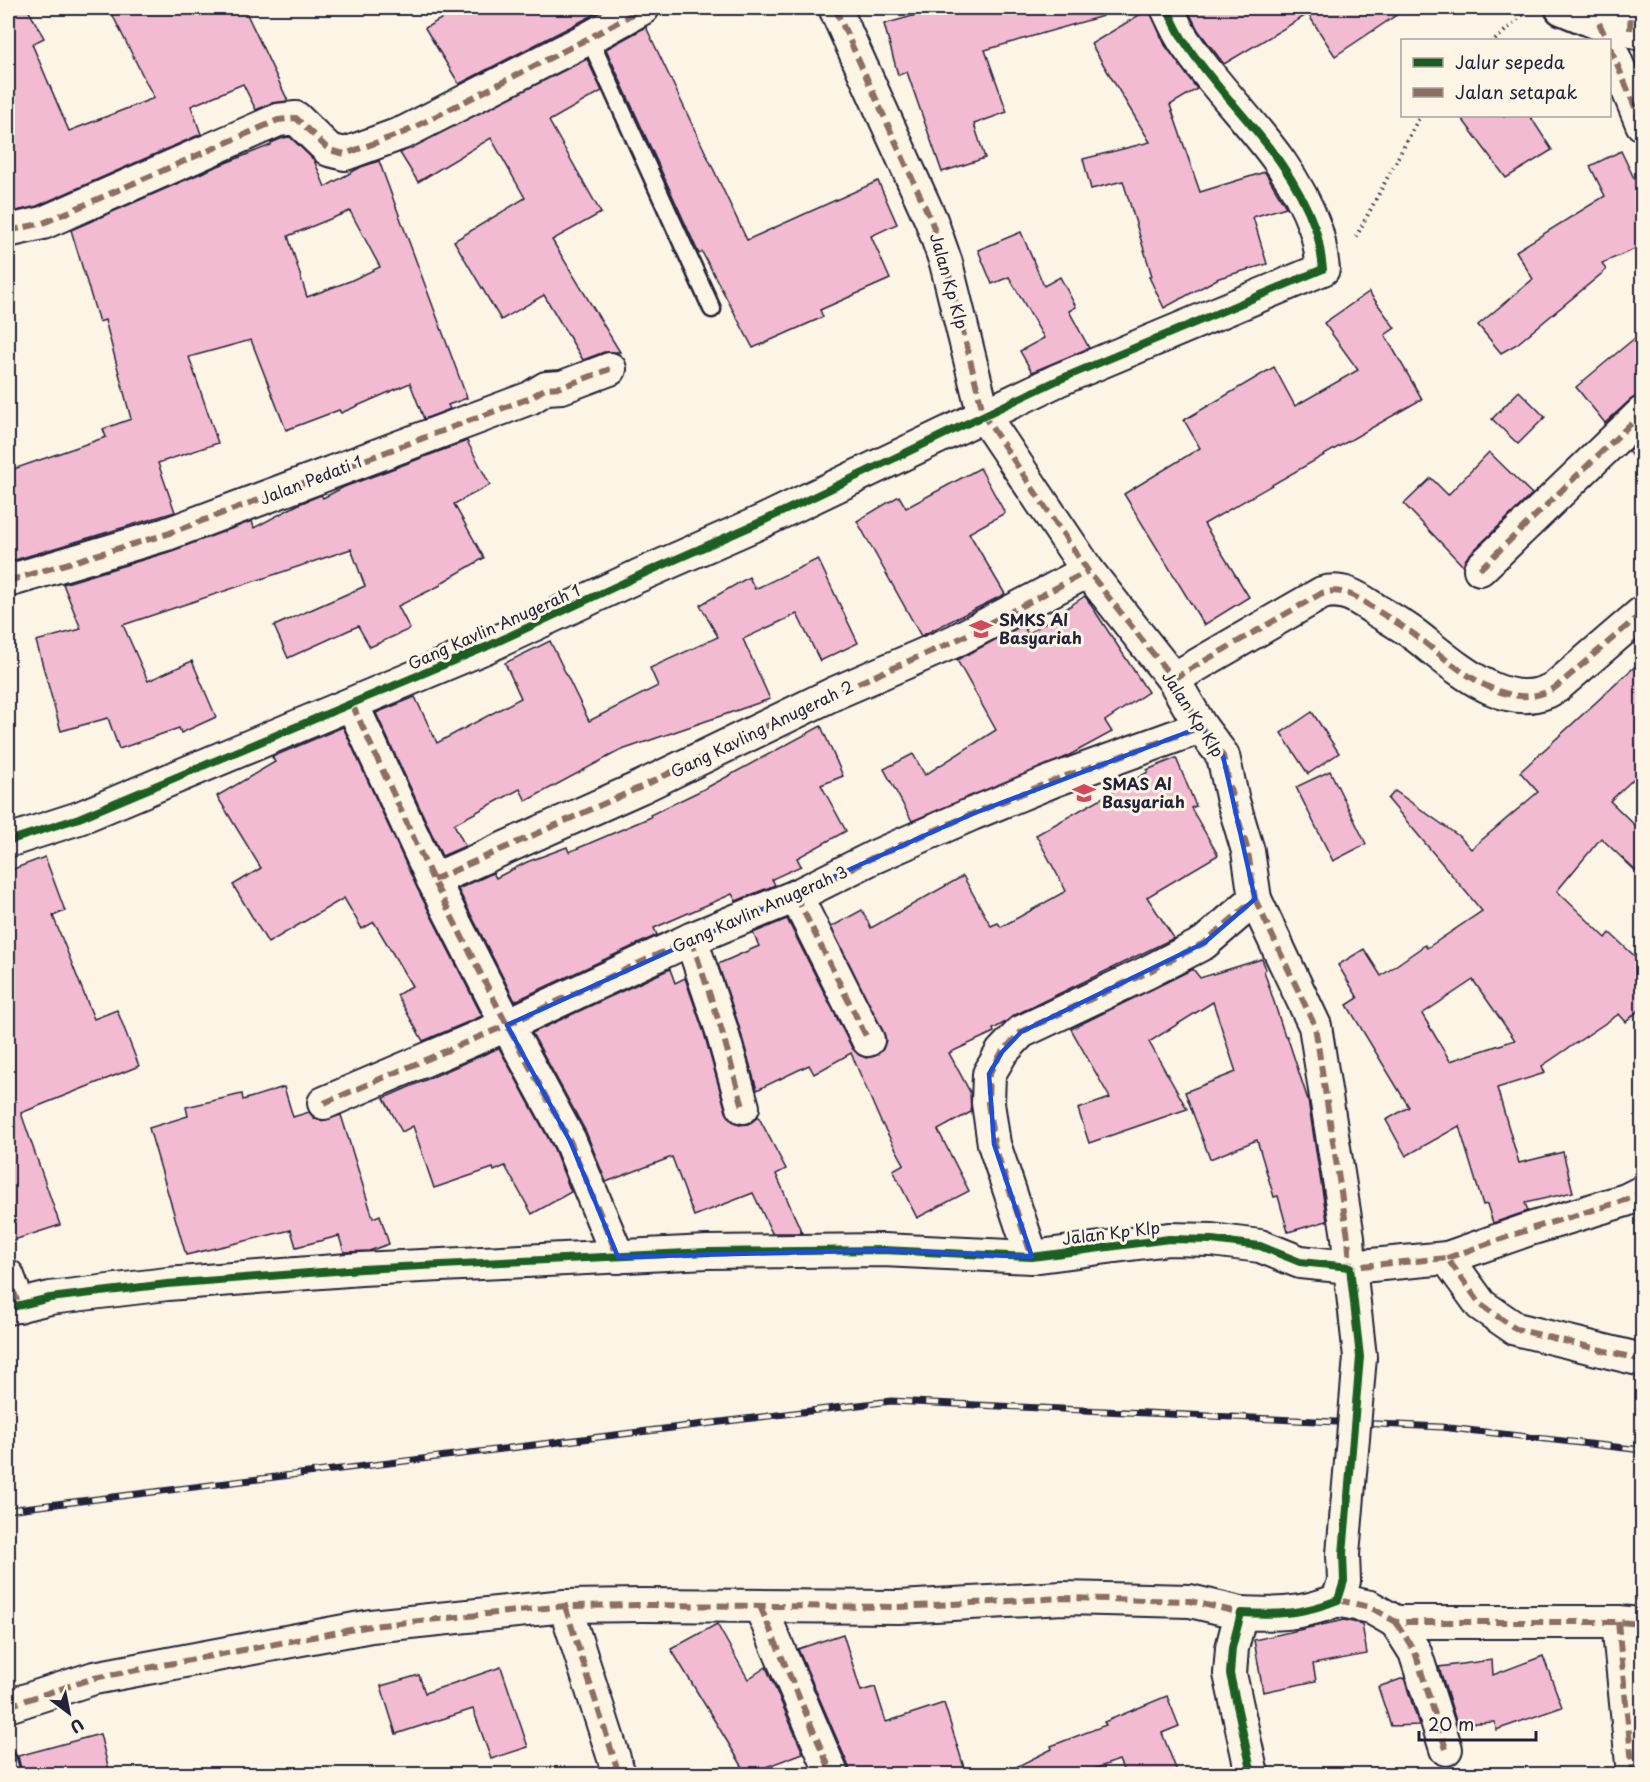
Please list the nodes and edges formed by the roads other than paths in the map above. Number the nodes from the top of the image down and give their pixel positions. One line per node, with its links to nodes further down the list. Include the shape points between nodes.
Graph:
1 (643, 8): 6 (street)
2 (835, 8): 12 (street, Jalan Kp Klp, via 931,220 946,263)
3 (1167, 8): 12 (street, Gang Kavlin Anugerah 1, via 1185,43 1273,150 1299,191 1316,229 1323,268 1058,380)
4 (1562, 8): 5 (main road)
5 (1620, 30): 7 (street)
6 (589, 38): 8 (street, via 405,132 345,154 329,150 296,118 278,120 43,223); 9 (lane)
7 (1642, 124)
8 (8, 231)
9 (712, 309)
10 (610, 369): 15 (street, Jalan Pedati 1, via 562,387 546,388 530,398 167,534)
11 (1642, 413): 13 (street)
12 (984, 416): 14 (street, Jalan Kp Klp); 18 (street, Gang Kavlin Anugerah 1, via 763,521)
13 (1480, 569)
14 (1088, 571): 17 (street, Jalan Kp Klp); 21 (street, Gang Kavling Anugerah 2, via 955,641 835,693 642,788)
15 (8, 581)
16 (1642, 613): 17 (street, via 1556,687 1533,696 1509,695 1477,680 1412,632 1339,590 1322,593)
17 (1173, 679): 19 (street, Jalan Kp Klp)
18 (352, 704): 20 (street, Gang Kavlin Anugerah 1, via 79,818); 21 (street)
19 (1201, 728): 22 (street, Gang Kavlin Anugerah 3, via 1055,780 874,857); 23 (street, Jalan Kp Klp, via 1223,756 1248,851)
20 (8, 841)
21 (433, 880): 25 (street)
22 (796, 896): 24 (street, Gang Kavlin Anugerah 3); 26 (street)
23 (1255, 898): 31 (street, via 1204,943 1021,1032 1002,1052 990,1074 988,1103 994,1144); 33 (street, Jalan Kp Klp, via 1315,1026)
24 (691, 939): 25 (street, Gang Kavlin Anugerah 3); 28 (street)
25 (507, 1024): 27 (street, Gang Kavlin Anugerah 3); 30 (street, via 570,1141)
26 (868, 1040)
27 (324, 1103)
28 (743, 1107)
29 (1642, 1192): 32 (street, Jalan Kp Klp)
30 (618, 1257): 31 (street, Jalan Kp Klp, via 883,1250); 35 (street, Jalan Kp Klp, via 361,1269 167,1284 50,1298)
31 (1032, 1257): 33 (street, Jalan Kp Klp, via 1169,1239 1212,1240 1260,1246 1300,1262)
32 (1447, 1258): 33 (street, Jalan Kp Klp); 36 (street, via 1481,1305 1516,1329)
33 (1350, 1267): 37 (street, bridge, via 1360,1357 1344,1581)
34 (8, 1276): 35 (street)
35 (13, 1307)
36 (1642, 1360)
37 (1338, 1600): 40 (street, via 1279,1615); 41 (street, via 1370,1607)
38 (565, 1606): 39 (street); 43 (street, via 371,1626 94,1678); 47 (street)
39 (760, 1606): 40 (street, via 899,1606 1063,1598 1190,1601); 48 (street)
40 (1241, 1613): 49 (street, via 1230,1674)
41 (1396, 1622): 42 (street); 44 (street, via 1415,1652)
42 (1630, 1623): 50 (street)
43 (8, 1706)
44 (1446, 1749)
45 (8, 1760): 46 (lane)
46 (12, 1774)
47 (619, 1774)
48 (832, 1774)
49 (1252, 1774)
50 (1633, 1774)

